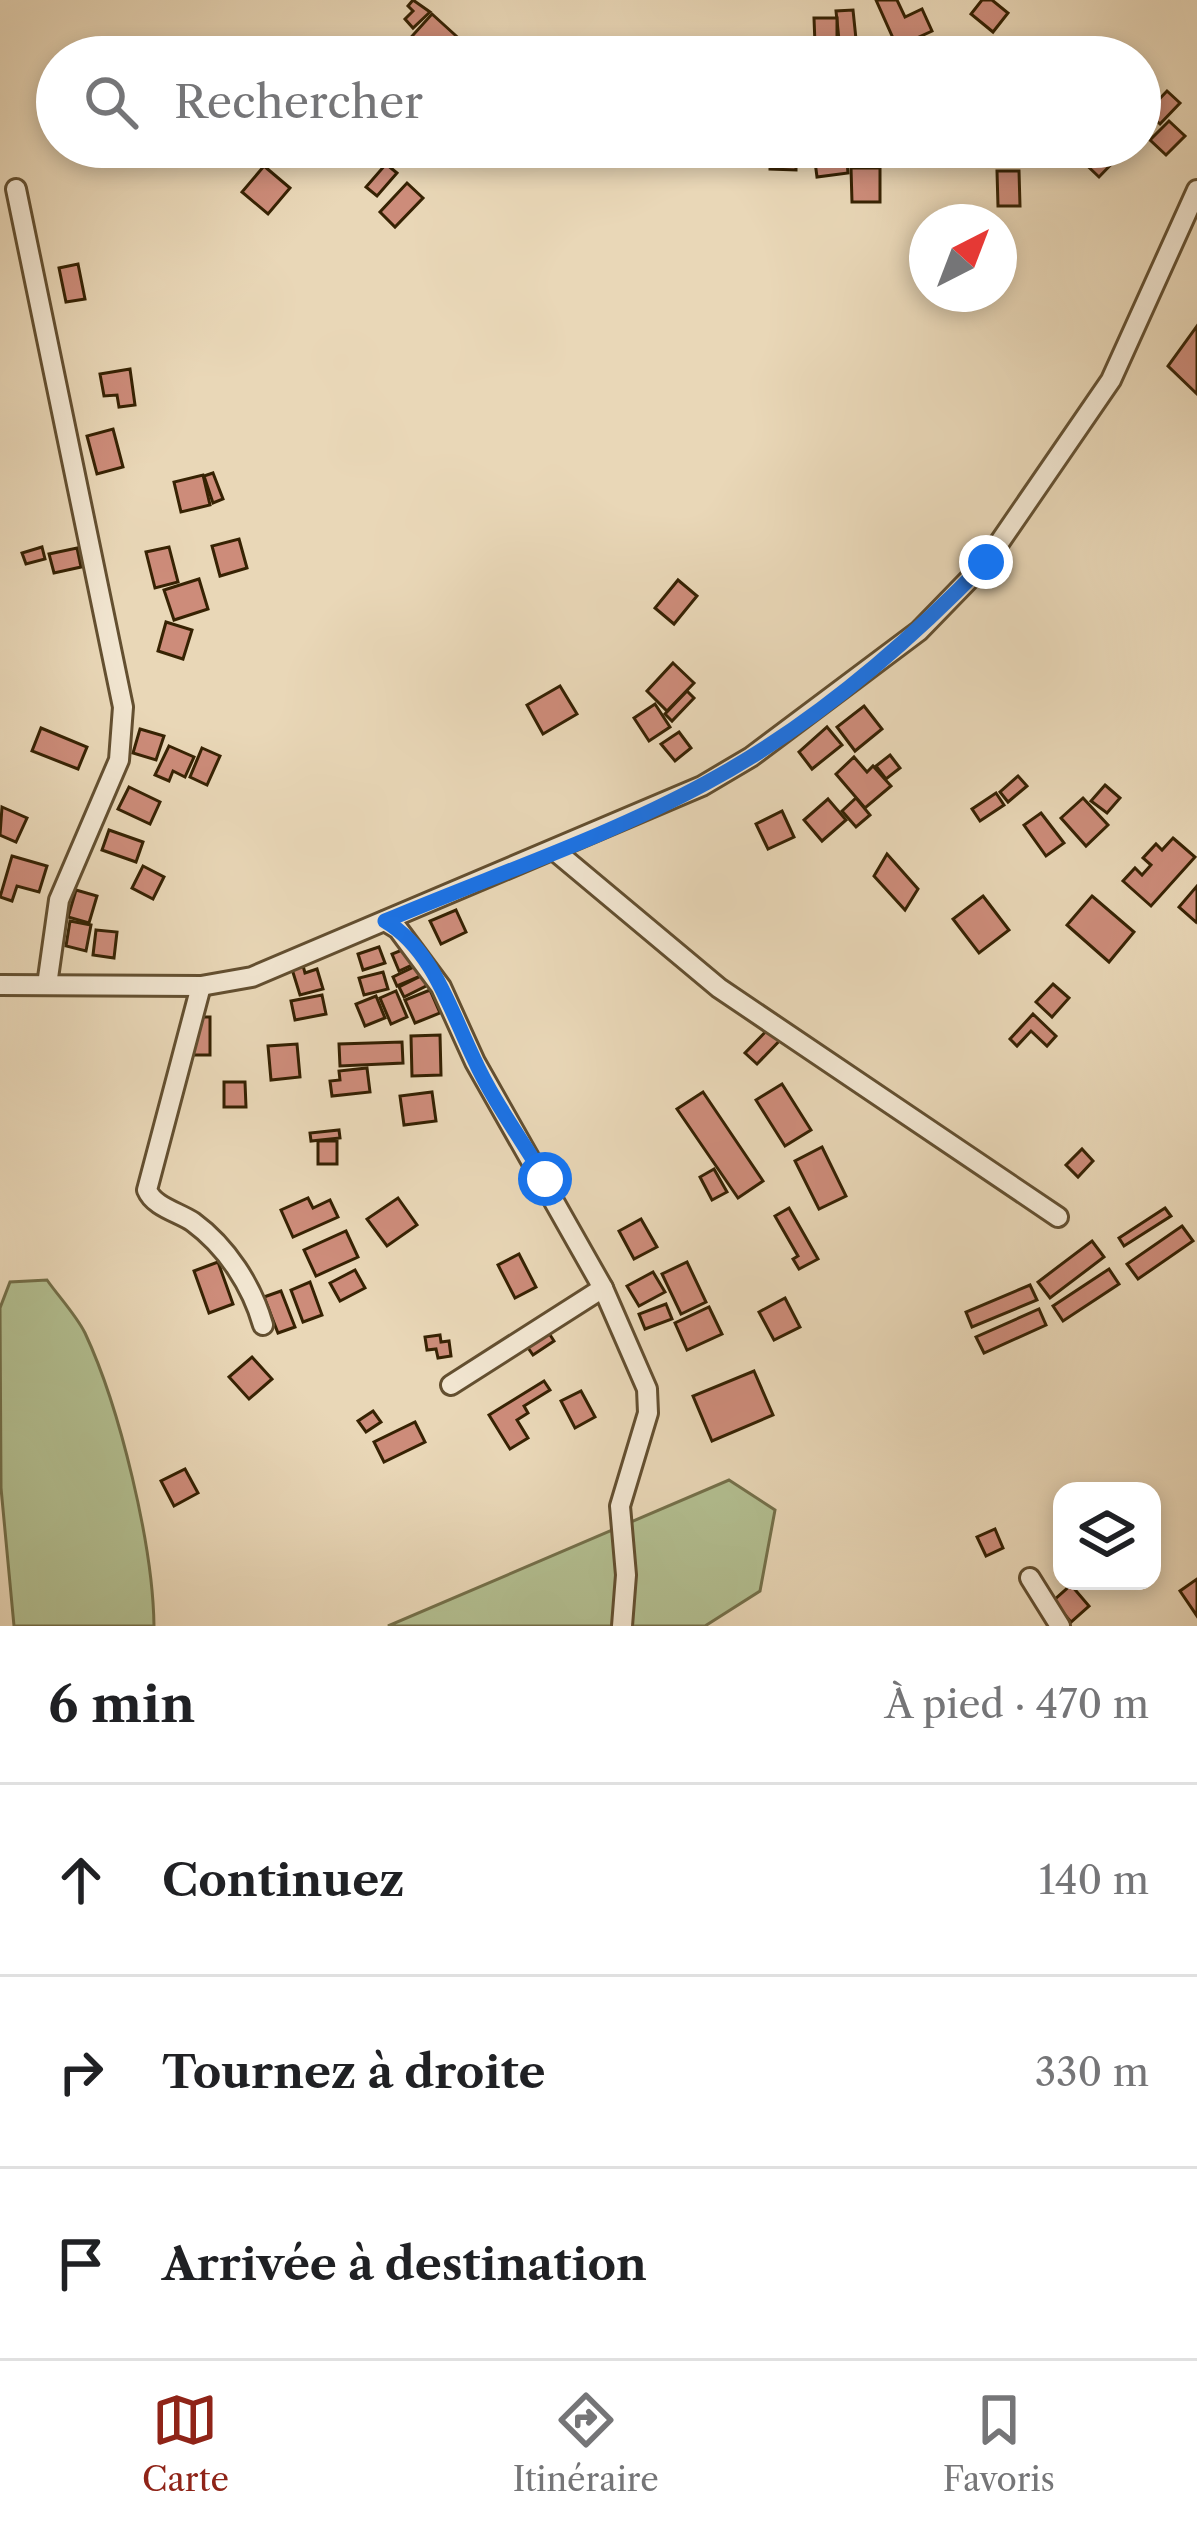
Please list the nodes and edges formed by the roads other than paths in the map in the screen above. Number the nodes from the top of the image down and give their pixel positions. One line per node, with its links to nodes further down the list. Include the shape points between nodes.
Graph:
1 (16, 189): 6 (street, via 124,720 119,760 59,900)
2 (1197, 190): 3 (street, via 1111,380 998,546 919,631 751,757)
3 (554, 850): 4 (street); 8 (street, via 719,988)
4 (385, 921): 7 (street, via 301,960); 9 (street, via 441,987)
5 (0, 985): 6 (street)
6 (47, 985): 7 (street)
7 (201, 986): 10 (street, via 147,1190 220,1249 250,1289)
8 (1058, 1217)
9 (603, 1288): 11 (street); 13 (street, via 647,1389 648,1412 620,1507)
10 (263, 1325)
11 (452, 1385)
12 (1030, 1578): 14 (street)
13 (622, 1626)
14 (1060, 1626)

